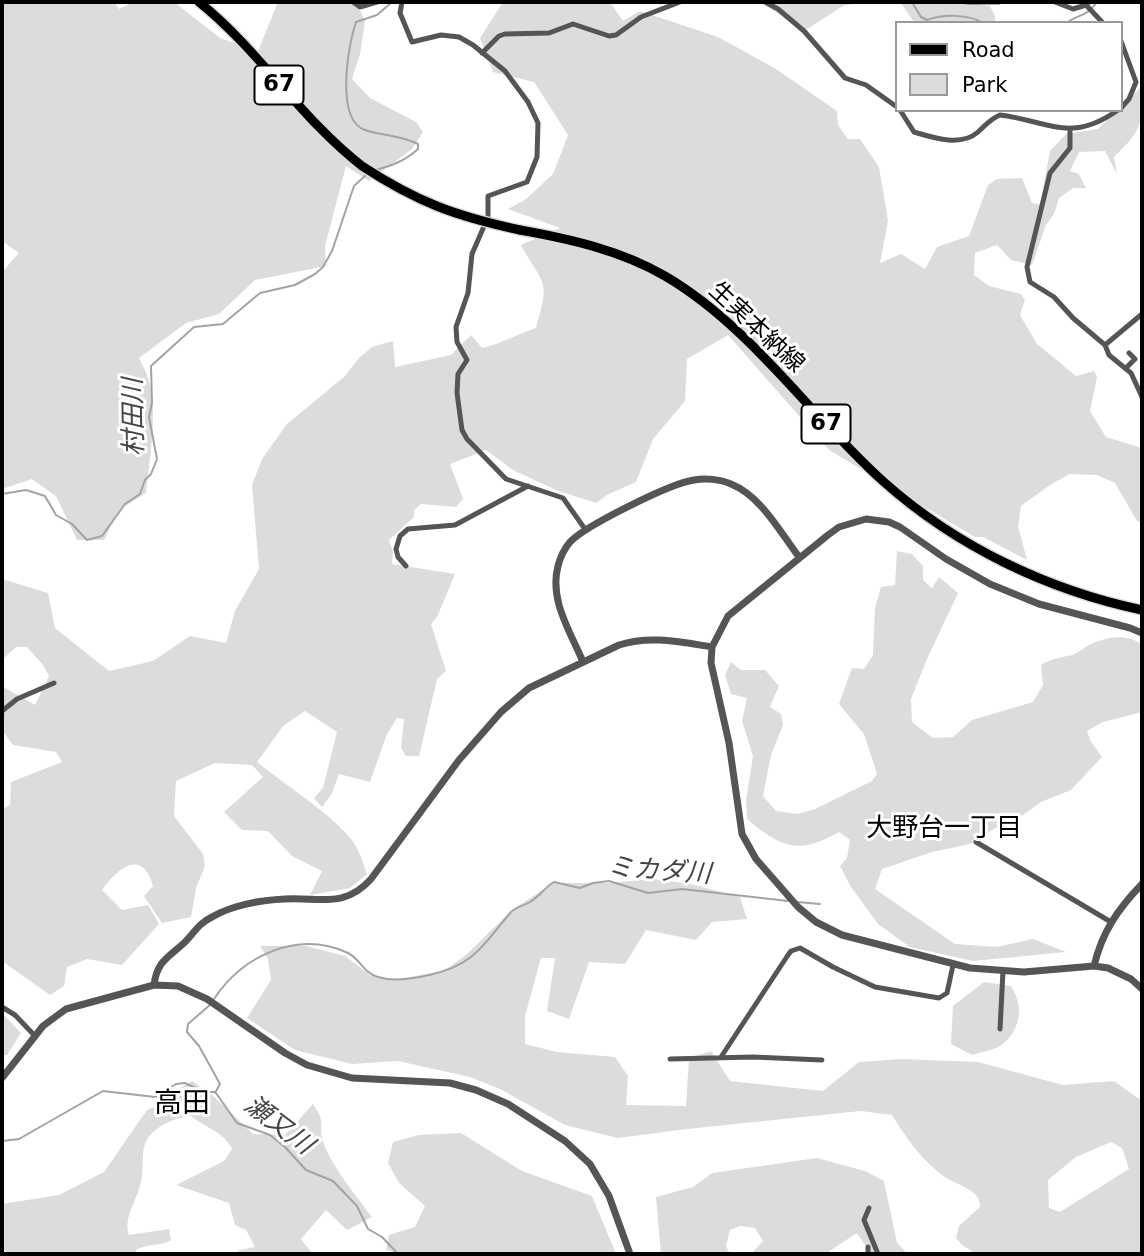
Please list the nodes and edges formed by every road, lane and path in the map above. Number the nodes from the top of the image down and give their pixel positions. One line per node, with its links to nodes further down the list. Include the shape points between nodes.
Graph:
1 (199, 2): 28 (main road, 生実本納線 / 67, bridge, via 236,35 313,122 362,166 437,208 601,248 663,276 733,327 853,452 920,512 1042,580)
2 (353, 2): 3 (street, via 360,7)
3 (377, 2)
4 (402, 2): 13 (street, via 400,13 412,42 442,35 459,37)
5 (680, 2): 13 (street, via 641,17 616,35 569,25 549,33 505,34)
6 (765, 2): 15 (street, via 804,31 845,78 866,85)
7 (967, 2): 8 (street)
8 (999, 2)
9 (1055, 2): 10 (street, via 1073,9)
10 (1087, 4): 11 (street)
11 (1101, 21)
12 (1123, 46): 14 (street, via 1136,82)
13 (482, 53): 24 (street, via 505,71 528,102 538,123 537,158 527,182 488,196 488,216 472,254 468,293 457,322 457,342 467,360 458,374 457,393 467,439 506,479)
14 (1123, 106)
15 (895, 107)
16 (900, 112): 18 (street, via 914,132 944,139 968,139 1000,115 1050,128)
17 (1114, 112): 18 (street)
18 (1070, 128): 20 (street, via 1070,148 1050,173 1027,278)
19 (1142, 314): 20 (street)
20 (1105, 345): 22 (street, via 1109,355)
21 (1129, 354): 22 (street, via 1135,359)
22 (1126, 368): 23 (street)
23 (1142, 397)
24 (529, 485): 25 (street, via 563,498); 27 (street, via 455,525 408,529 396,549)
25 (585, 529): 26 (street, via 681,483 718,480 749,495); 31 (street, via 569,543 558,563 555,584 557,604)
26 (799, 557): 29 (street, via 853,521 889,522 990,584 1039,604); 30 (street, via 728,617)
27 (406, 566)
28 (1142, 610)
29 (1142, 633)
30 (712, 647): 31 (street, via 650,639 619,645); 37 (street, via 712,675 729,743 740,826 755,859 798,907 827,928)
31 (583, 662): 40 (street, via 529,688 501,712 458,760 359,891 328,901 272,900 214,915 161,963)
32 (54, 682): 33 (street)
33 (2, 711)
34 (976, 842): 36 (street)
35 (1142, 884): 36 (street)
36 (1111, 922): 38 (street)
37 (953, 965): 39 (street); 45 (street, via 947,993 940,998 876,987 800,948 794,950)
38 (1094, 966): 39 (street); 41 (street, via 1121,973)
39 (1003, 971): 43 (street)
40 (154, 985): 44 (street, via 66,1009); 51 (street, via 178,986 197,994 291,1057 327,1072 352,1078 450,1083 508,1104 565,1140 590,1164 609,1196)
41 (1142, 989)
42 (2, 1007): 44 (street)
43 (1000, 1029)
44 (34, 1036): 48 (street)
45 (721, 1057): 46 (street); 47 (street)
46 (670, 1059)
47 (822, 1060)
48 (2, 1078)
49 (869, 1208): 53 (street, via 864,1220)
50 (868, 1247): 52 (street)
51 (630, 1254)
52 (868, 1254)
53 (878, 1254)

